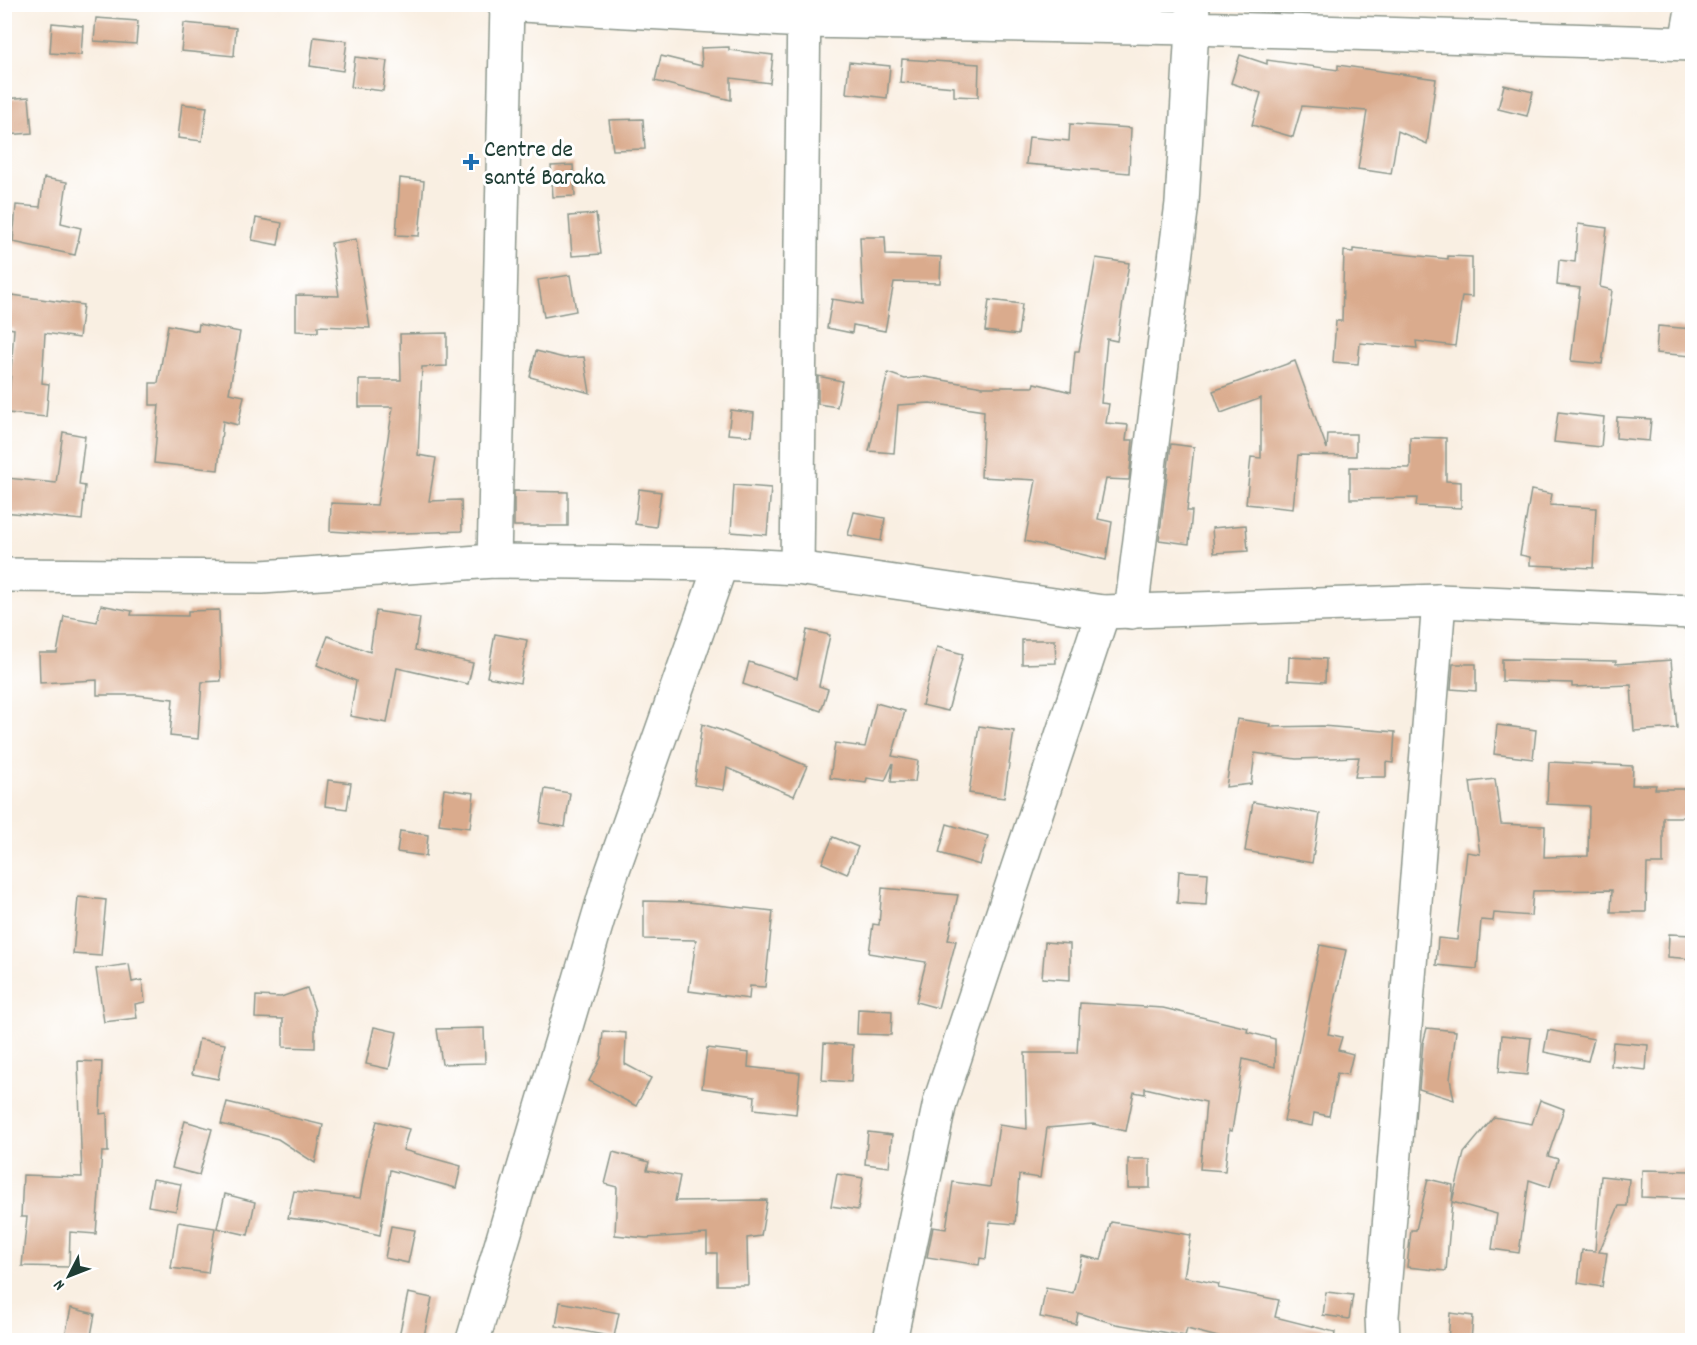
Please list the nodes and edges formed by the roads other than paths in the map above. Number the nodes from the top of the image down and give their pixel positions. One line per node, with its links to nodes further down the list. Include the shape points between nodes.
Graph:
1 (506, 5): 3 (street); 6 (street)
2 (1692, 10): 5 (street)
3 (804, 13): 4 (street); 8 (street)
4 (1193, 16): 5 (street); 11 (street, via 1182,203)
5 (1689, 44)
6 (494, 561): 7 (street); 9 (street, via 262,577)
7 (721, 564): 8 (street); 13 (street, via 610,878)
8 (797, 568): 11 (street)
9 (4, 576)
10 (1439, 601): 11 (street); 12 (street); 15 (street)
11 (1117, 612): 14 (street, via 940,1102)
12 (1692, 612)
13 (473, 1341)
14 (890, 1341)
15 (1383, 1341)

